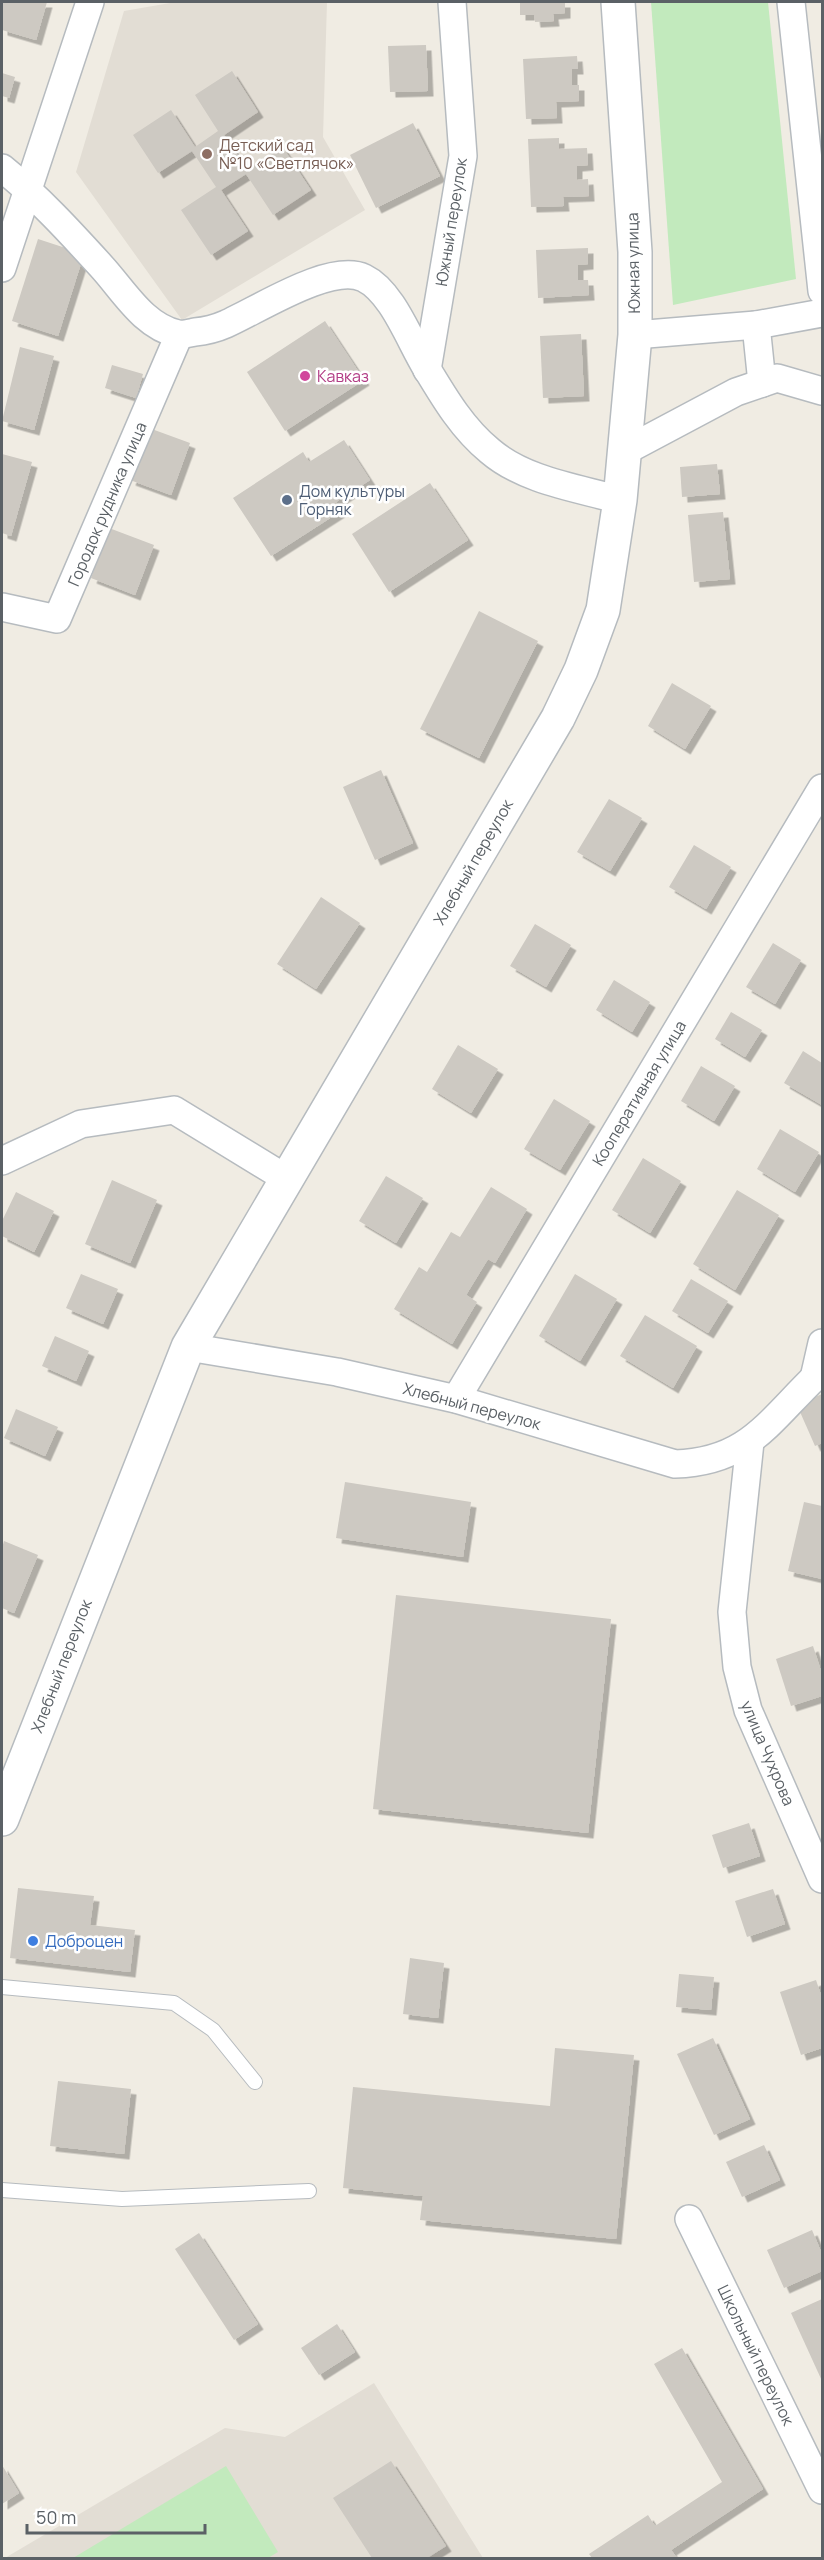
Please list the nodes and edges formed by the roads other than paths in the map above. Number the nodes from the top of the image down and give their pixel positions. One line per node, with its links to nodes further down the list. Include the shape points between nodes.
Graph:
1 (90, 2): 6 (street)
2 (452, 2): 13 (street, Южный переулок, via 463,156)
3 (618, 2): 12 (street, Южная улица, via 635,252)
4 (791, 2): 8 (street)
5 (2, 168): 6 (street)
6 (27, 188): 7 (street); 11 (street, via 139,312 159,327)
7 (2, 268)
8 (822, 291)
9 (822, 313): 10 (street, Южная улица)
10 (756, 325): 12 (street, Южная улица); 14 (street)
11 (179, 335): 13 (street, via 224,326 319,279 342,273 361,276 386,296); 18 (street, Городок рудника улица, via 57,619)
12 (634, 335): 16 (street, Хлебный переулок)
13 (427, 370): 17 (street, via 462,424 491,453 524,472)
14 (762, 383): 15 (street, via 777,378); 16 (street, via 736,392)
15 (822, 391)
16 (625, 451): 17 (street, Хлебный переулок)
17 (620, 500): 21 (street, Хлебный переулок, via 603,610 558,718)
18 (2, 607)
19 (822, 788): 25 (street, Кооперативная улица)
20 (2, 1161): 21 (street, via 81,1124 174,1110)
21 (287, 1179): 23 (street, Хлебный переулок)
22 (822, 1343): 24 (street)
23 (188, 1347): 25 (street, Хлебный переулок, via 337,1372); 27 (street, Хлебный переулок)
24 (818, 1376): 26 (street, Хлебный переулок)
25 (456, 1399): 26 (street, Хлебный переулок, via 675,1464 722,1457)
26 (750, 1442): 28 (street, улица Чухрова, via 732,1612 737,1667 748,1710)
27 (2, 1819)
28 (822, 1879)
29 (2, 1987): 30 (lane, via 174,2003 213,2030)
30 (255, 2082)
31 (2, 2190): 32 (lane, via 122,2199)
32 (309, 2191)
33 (689, 2219): 34 (street, Школьный переулок)
34 (822, 2490)

